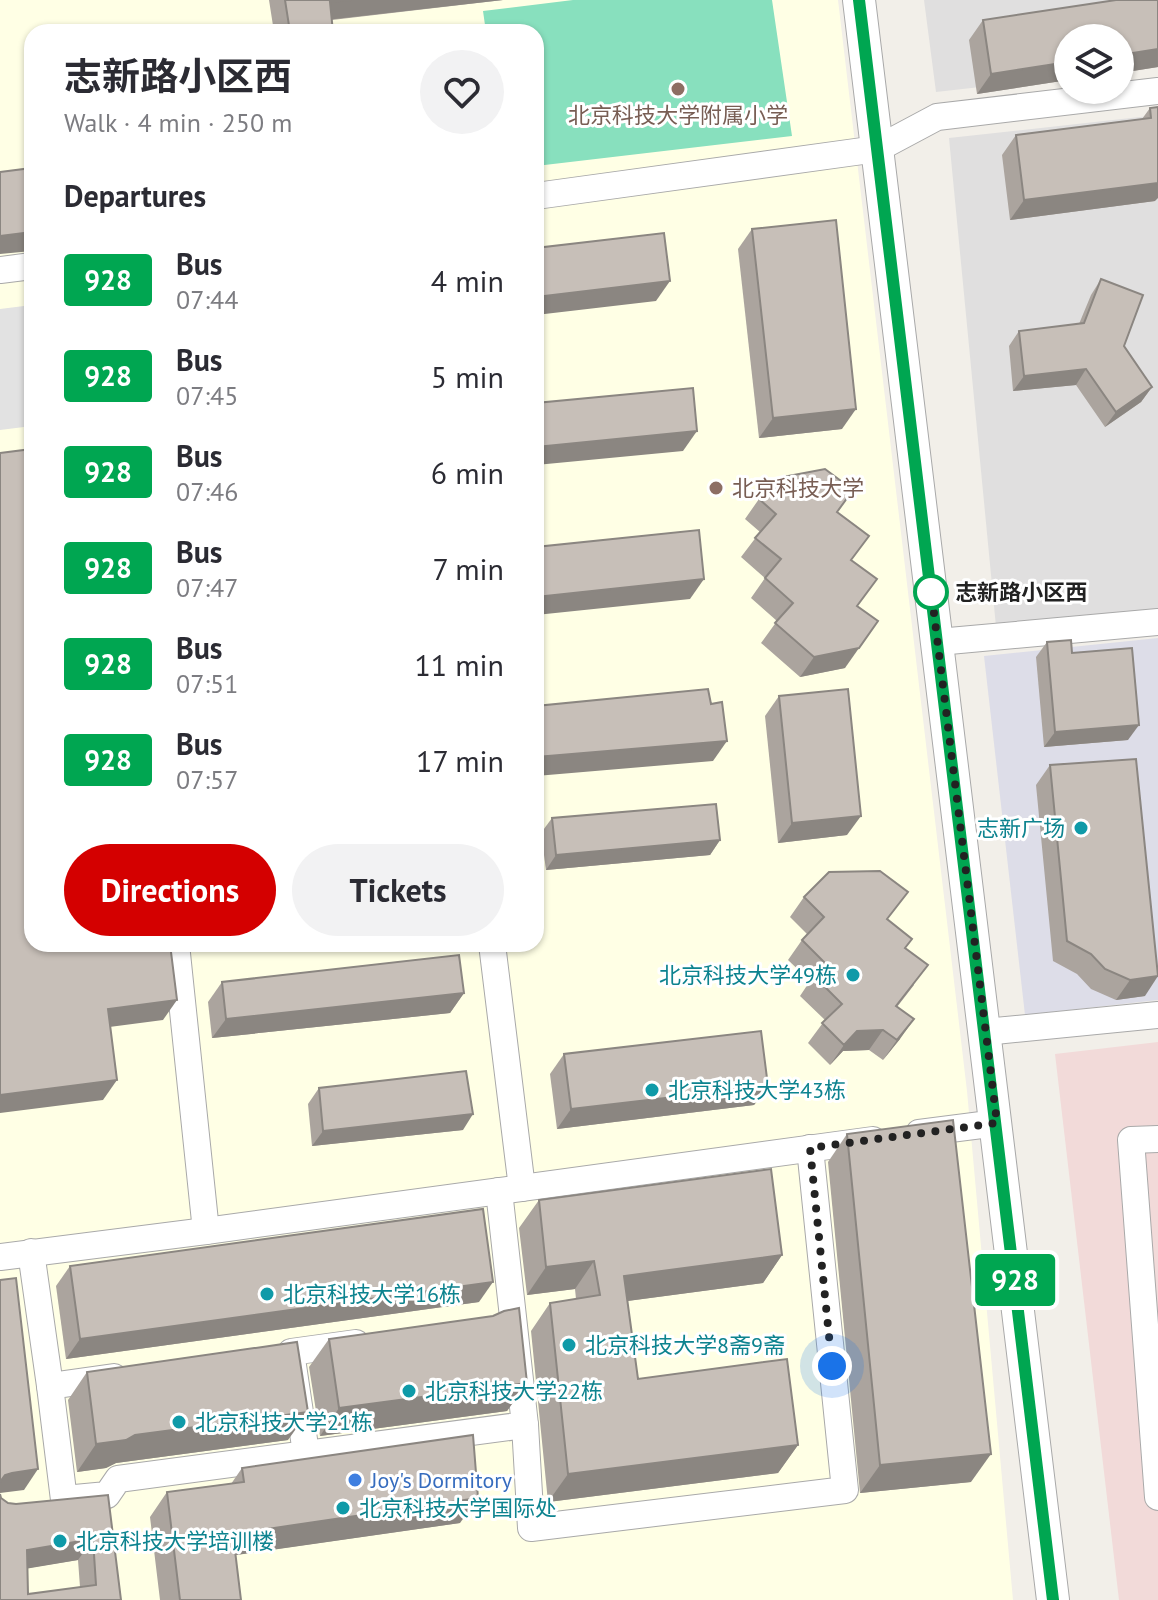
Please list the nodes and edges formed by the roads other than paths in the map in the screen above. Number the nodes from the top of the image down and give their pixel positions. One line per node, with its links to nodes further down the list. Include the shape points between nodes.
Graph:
1 (859, 0): 3 (street)
2 (1158, 91): 3 (street, via 937,117)
3 (877, 149): 4 (street); 8 (street)
4 (544, 195)
5 (24, 267): 6 (street)
6 (0, 270)
7 (1158, 622): 8 (street)
8 (938, 642): 12 (street)
9 (177, 952): 17 (street)
10 (493, 952): 16 (street)
11 (1158, 1015): 12 (street)
12 (985, 1032): 13 (street)
13 (997, 1123): 15 (street); 30 (street)
14 (1158, 1139): 28 (street, via 1131,1140)
15 (810, 1148): 16 (street); 25 (street, via 845,1490 531,1528)
16 (511, 1189): 17 (street); 25 (street)
17 (206, 1231): 18 (street)
18 (31, 1252): 19 (street); 24 (street)
19 (0, 1257)
20 (381, 1340): 21 (street)
21 (291, 1352): 22 (street); 26 (street)
22 (261, 1356)
23 (141, 1373): 24 (street)
24 (50, 1386): 27 (street, via 51,1501)
25 (525, 1425): 26 (street)
26 (306, 1453): 27 (street, via 118,1479)
27 (107, 1495): 29 (street)
28 (1158, 1497)
29 (111, 1525)
30 (1053, 1600)

